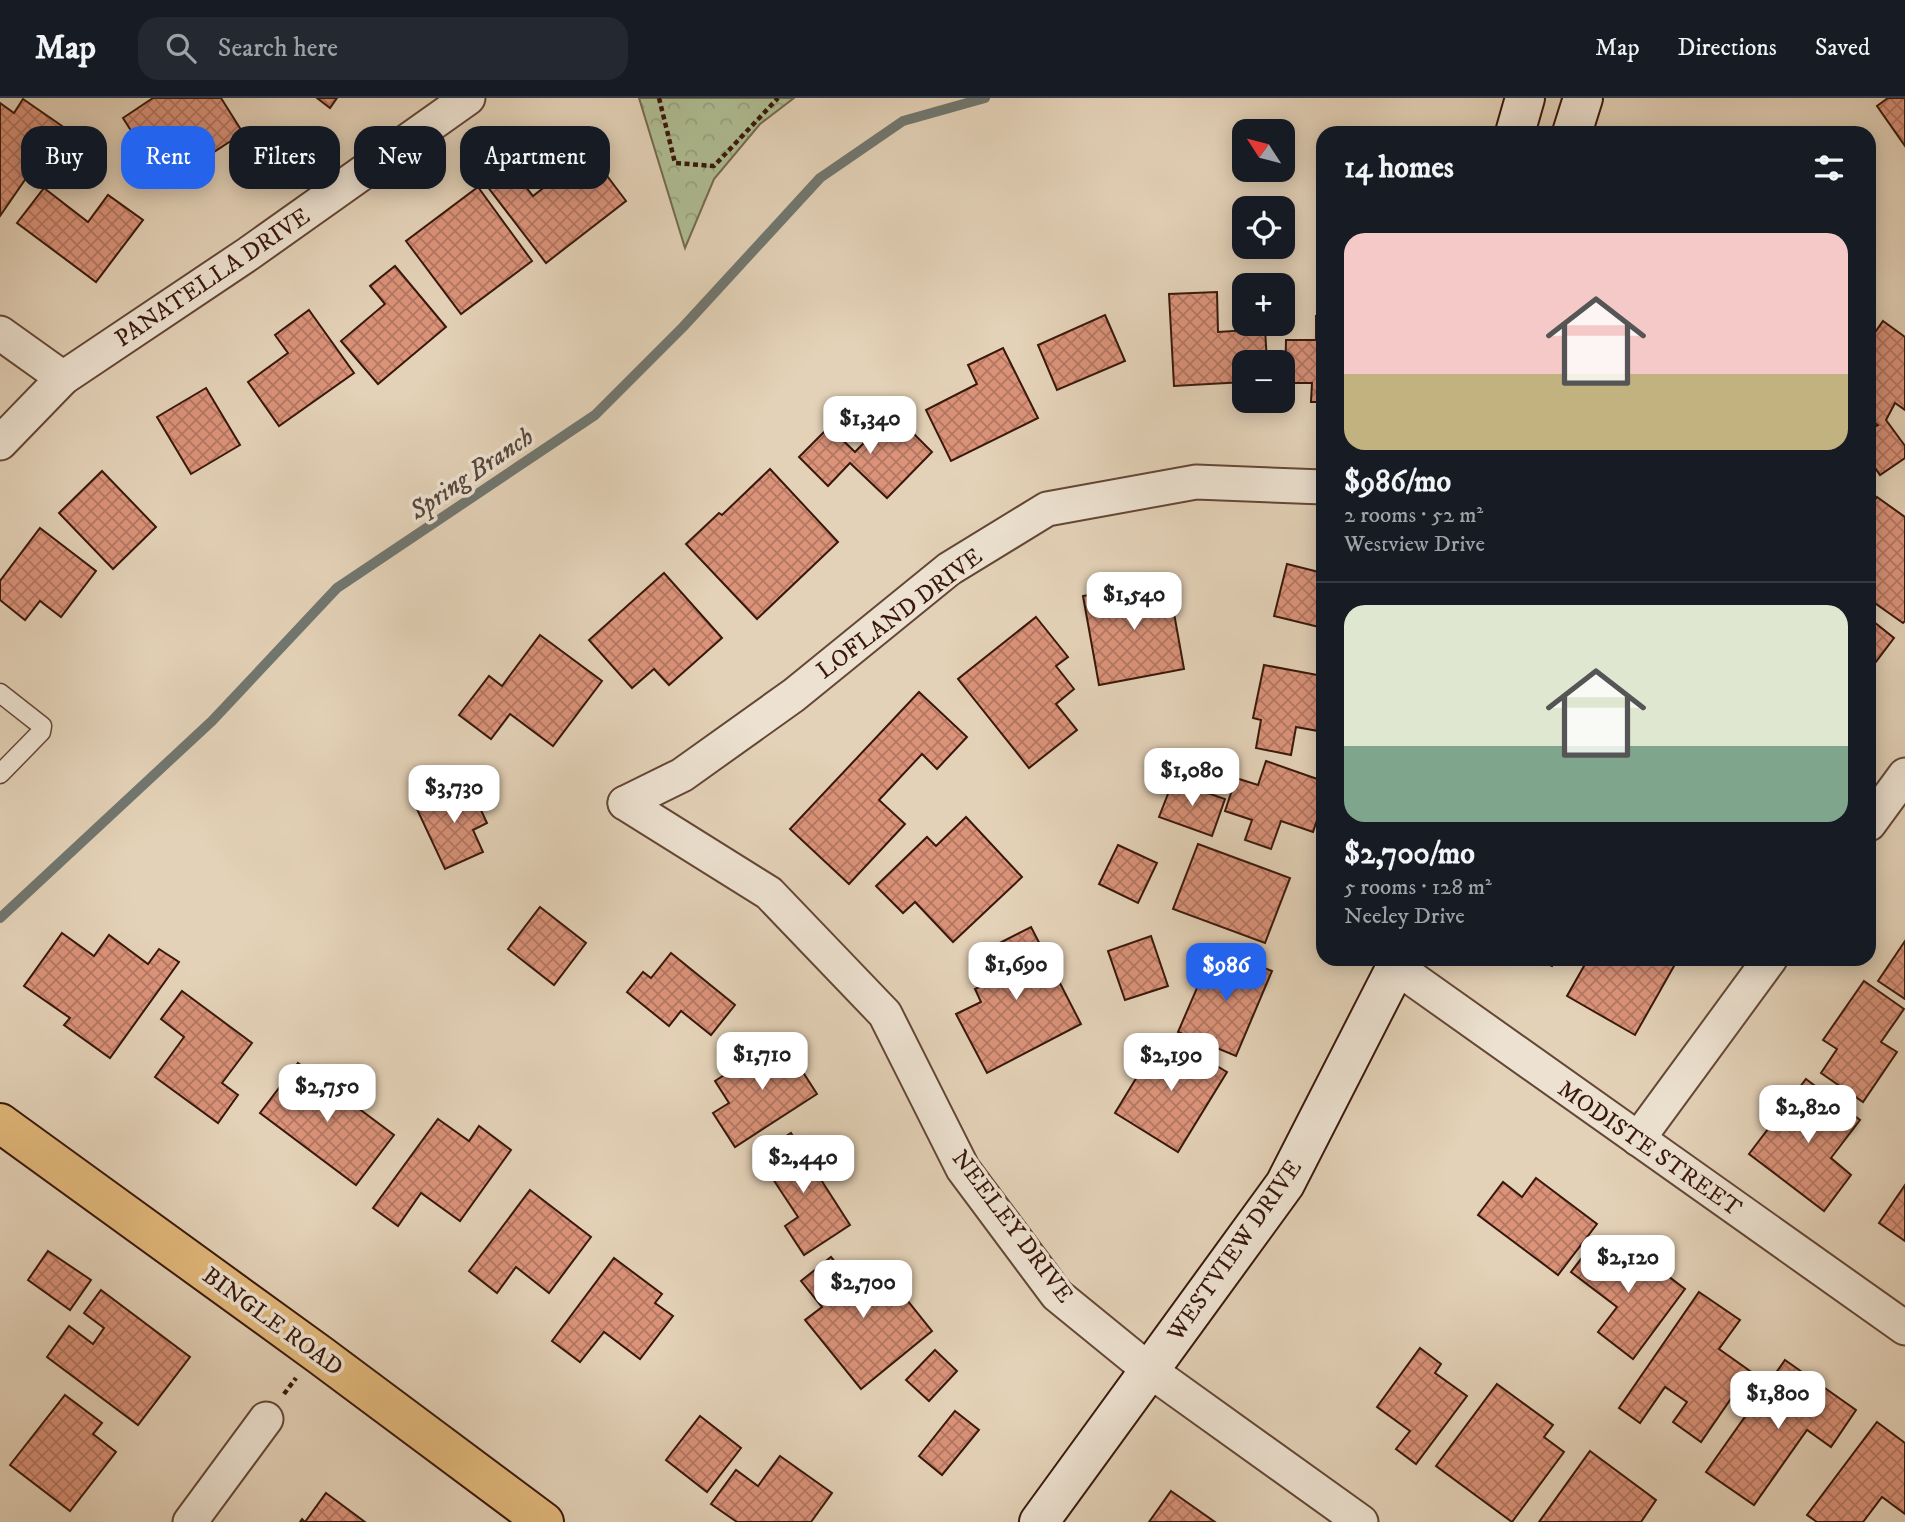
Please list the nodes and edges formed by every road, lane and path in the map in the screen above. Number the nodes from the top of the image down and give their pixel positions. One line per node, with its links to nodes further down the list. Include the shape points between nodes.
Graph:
1 (468, 98): 9 (street, PANATELLA DRIVE, via 248,254)
2 (659, 98): 3 (path, via 675,163 714,166)
3 (778, 98)
4 (1525, 98): 6 (main road)
5 (1583, 98): 7 (main road)
6 (1517, 126)
7 (1574, 126)
8 (0, 333): 9 (street)
9 (62, 378): 10 (street, PANATELLA DRIVE)
10 (0, 443)
11 (1316, 487): 15 (street, LOFLAND DRIVE, via 1195,482 1047,509 949,569 794,695 682,775)
12 (0, 693): 13 (lane, via 42,726 41,733)
13 (0, 774)
14 (1905, 775): 16 (street)
15 (625, 803): 24 (street, NEELEY DRIVE, via 769,893 885,1014 963,1169 1058,1295)
16 (1876, 814)
17 (1395, 966): 24 (main road, WESTVIEW DRIVE, via 1285,1184)
18 (1401, 966): 21 (street, MODISTE STREET)
19 (1765, 966): 21 (street)
20 (0, 1123): 23 (main road, BINGLE ROAD)
21 (1637, 1139): 22 (street, MODISTE STREET)
22 (1905, 1328)
23 (316, 1351): 25 (path); 27 (main road, BINGLE ROAD)
24 (1149, 1370): 28 (main road, WESTVIEW DRIVE); 29 (street, NEELEY DRIVE)
25 (265, 1421): 26 (street)
26 (190, 1522)
27 (544, 1522)
28 (1039, 1522)
29 (1362, 1522)

